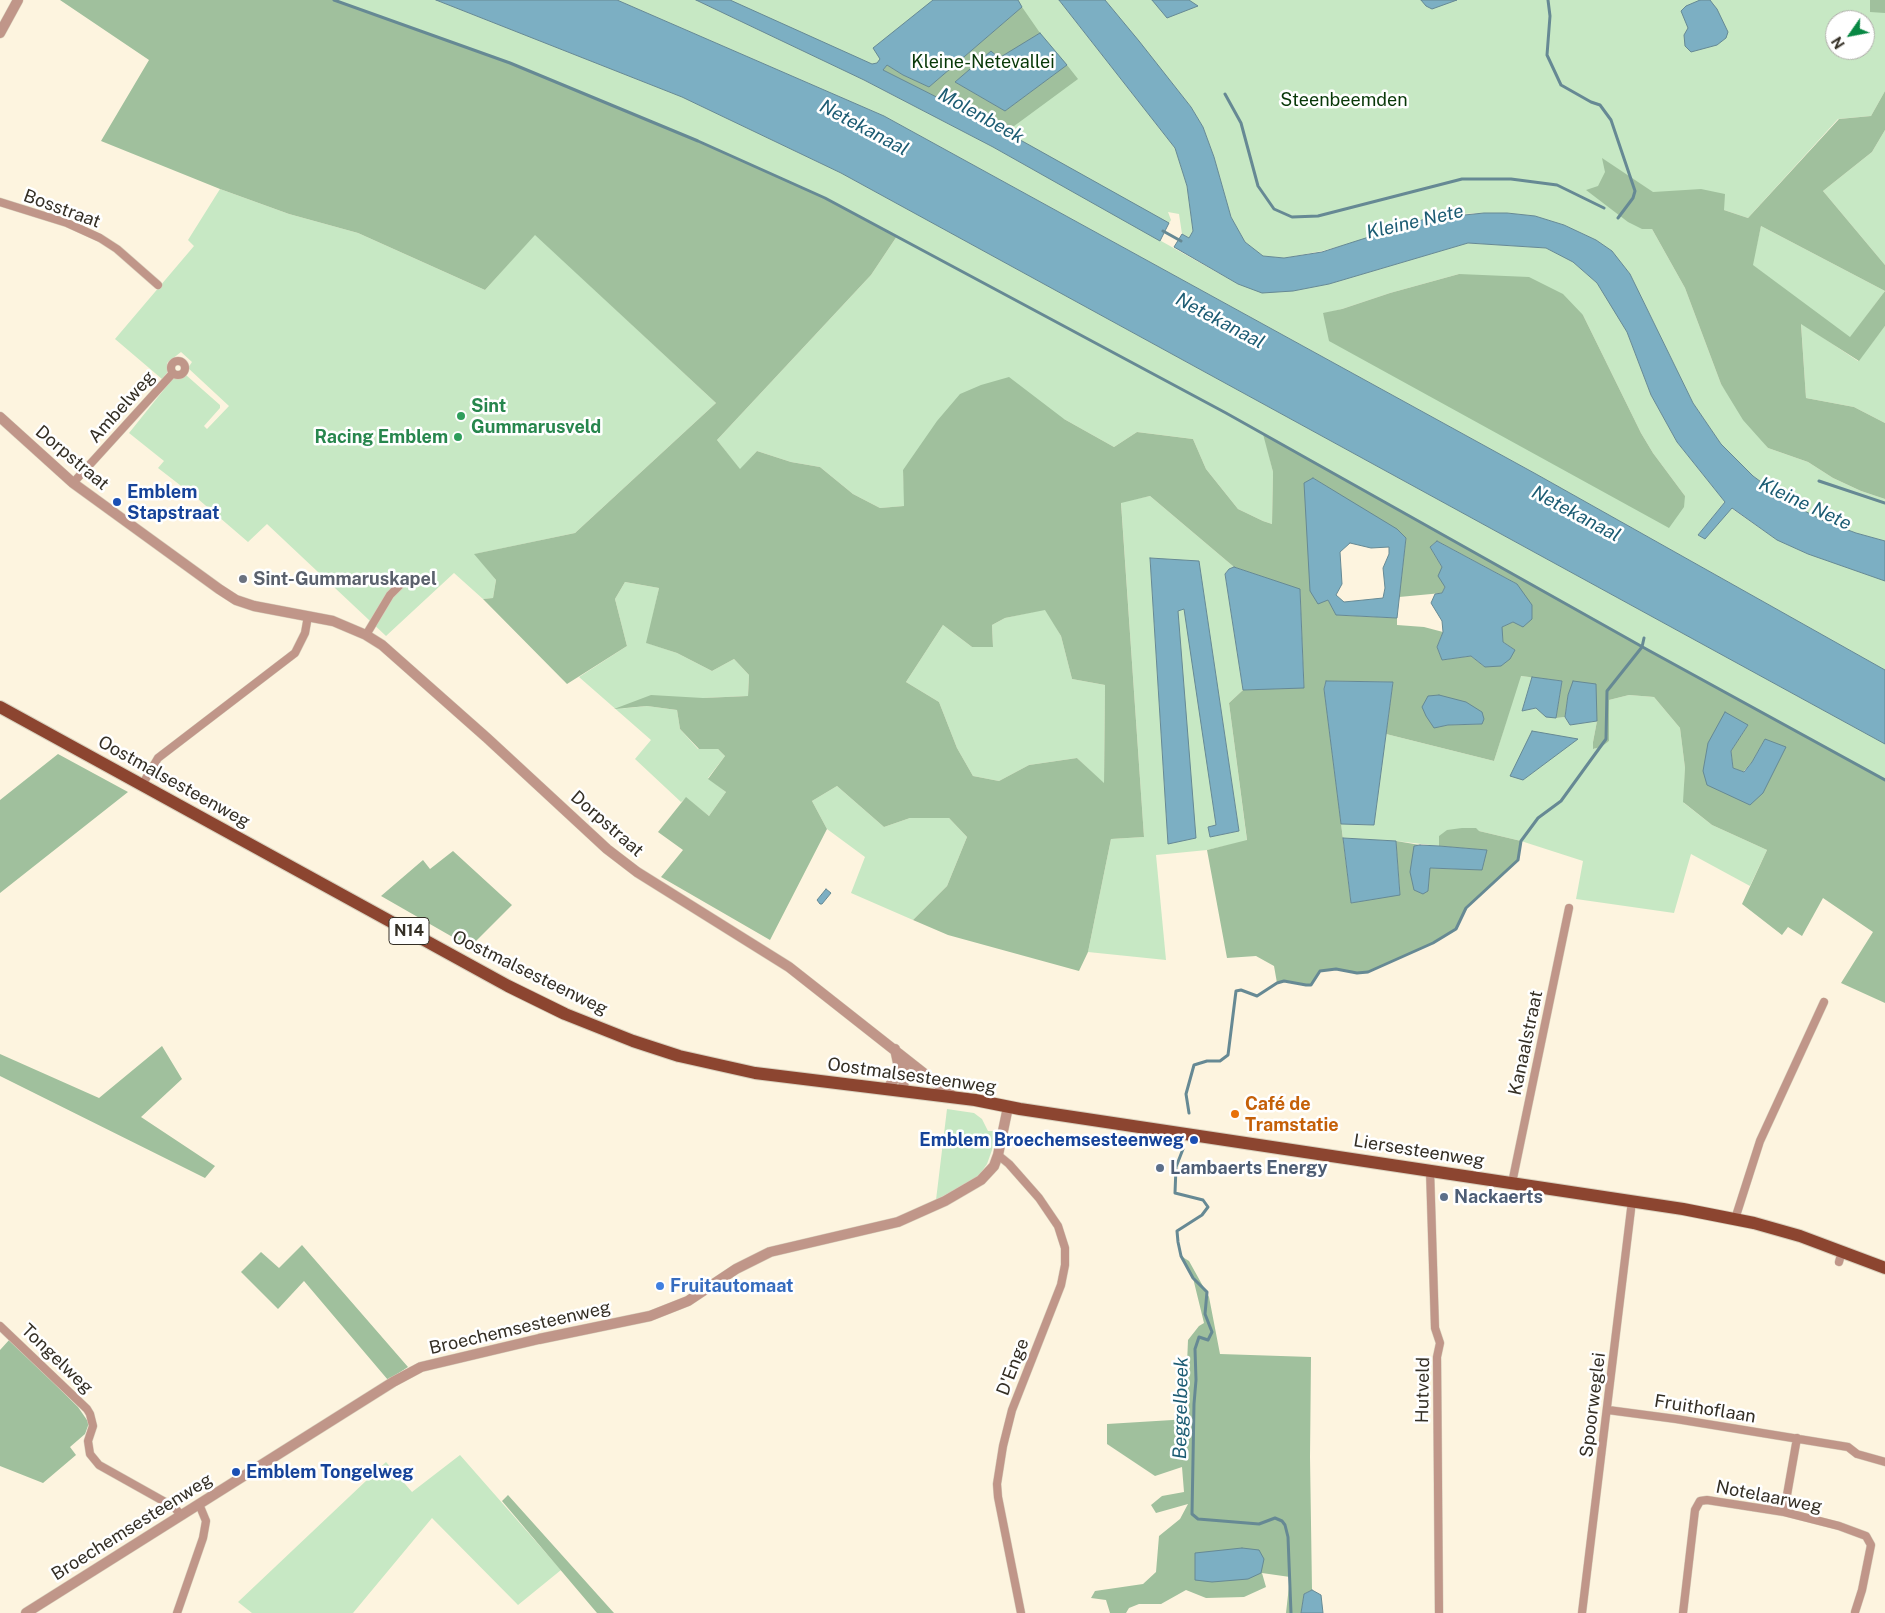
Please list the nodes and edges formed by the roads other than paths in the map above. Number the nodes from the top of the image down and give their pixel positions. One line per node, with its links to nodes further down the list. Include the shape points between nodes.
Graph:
1 (18, 0): 2 (street)
2 (0, 33)
3 (0, 202): 4 (street, Bosstraat, via 100,238)
4 (158, 285)
5 (173, 373): 7 (street, Ambelweg)
6 (0, 417): 7 (street, Dorpstraat)
7 (73, 483): 9 (street, Dorpstraat, via 236,600)
8 (407, 578): 10 (street, via 390,595)
9 (308, 616): 10 (street, Dorpstraat, via 332,621); 12 (street, via 305,633 295,653 158,758)
10 (366, 635): 15 (street, Dorpstraat, via 395,654 637,872 789,966)
11 (0, 707): 12 (main road, Oostmalsesteenweg / N14)
12 (142, 785): 17 (main road, Oostmalsesteenweg / N14, via 508,986 632,1041 679,1056 756,1072)
13 (1569, 908): 23 (street, Kanaalstraat)
14 (1824, 1002): 25 (street, via 1763,1135)
15 (895, 1049): 16 (street, Dorpstraat); 17 (street, via 896,1076)
16 (905, 1059): 18 (street); 19 (street, Dorpstraat)
17 (887, 1089): 18 (main road, Oostmalsesteenweg / N14)
18 (903, 1092): 19 (main road, Oostmalsesteenweg / N14)
19 (954, 1097): 20 (main road, Oostmalsesteenweg / N14)
20 (1008, 1107): 21 (street, Broechemsesteenweg); 22 (main road, Liersesteenweg / N14)
21 (998, 1155): 31 (street, Broechemsesteenweg, via 994,1166 982,1180 915,1216 770,1252 678,1306 650,1316 421,1367); 37 (street, D'Enge, via 1039,1198 1058,1226 1065,1248 1061,1285 1012,1410 997,1484)
22 (1430, 1170): 23 (main road, Liersesteenweg / N14); 38 (street, Hutveld, via 1435,1328 1440,1343 1437,1357)
23 (1512, 1183): 24 (main road, Liersesteenweg / N14)
24 (1632, 1201): 25 (main road, Liersesteenweg / N14); 28 (street, Spoorweglei)
25 (1735, 1219): 26 (main road, Liersesteenweg / N14, via 1800,1236 1840,1257)
26 (1885, 1268)
27 (0, 1326): 33 (street, Tongelweg, via 87,1409 93,1426 88,1441 95,1462 174,1507)
28 (1608, 1410): 29 (street, Fruithoflaan); 39 (street, Spoorweglei)
29 (1797, 1438): 30 (street, Fruithoflaan, via 1848,1448 1866,1458); 32 (street)
30 (1885, 1462)
31 (199, 1504): 33 (street, Broechemsesteenweg); 36 (street, via 206,1521 203,1538)
32 (1784, 1512): 34 (street, Notelaarweg, via 1839,1526 1866,1536 1870,1541); 40 (street, Notelaarweg, via 1700,1501 1695,1510)
33 (180, 1515): 35 (street, Broechemsesteenweg)
34 (1855, 1612)
35 (26, 1613)
36 (177, 1613)
37 (1022, 1613)
38 (1439, 1613)
39 (1582, 1613)
40 (1683, 1613)

